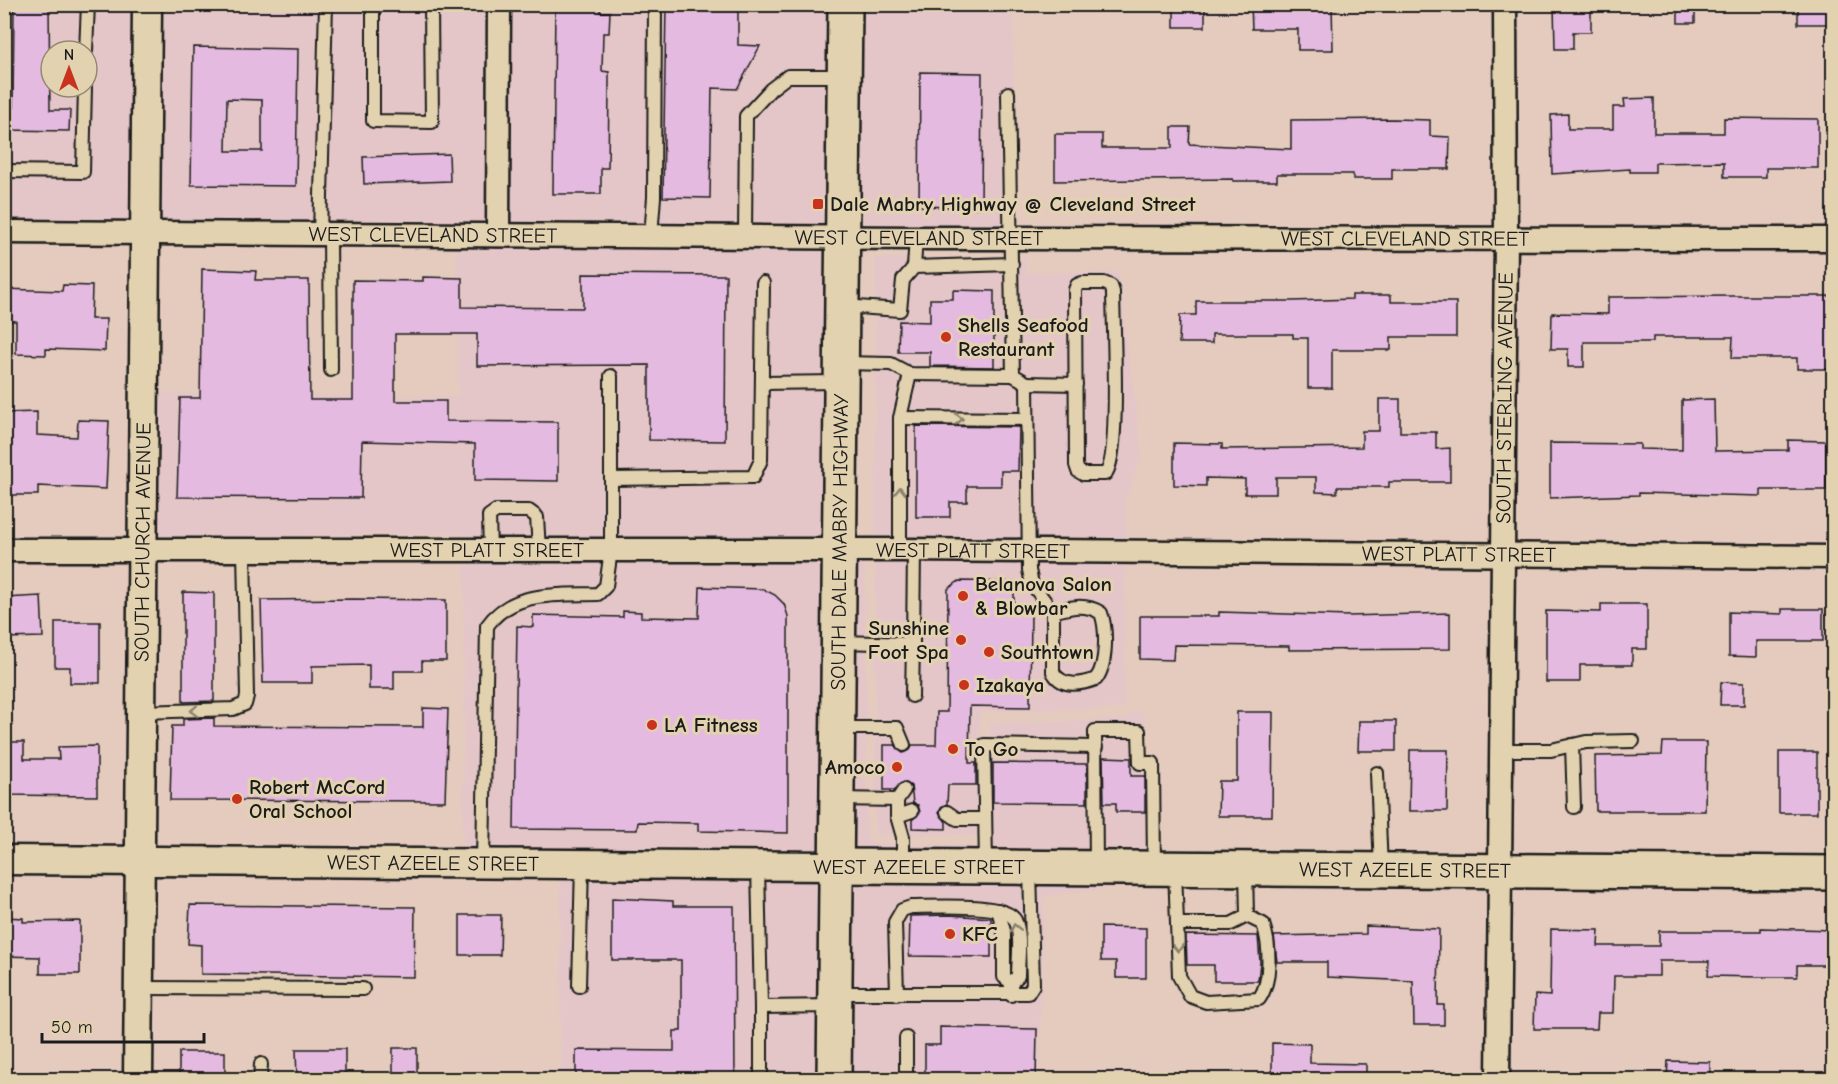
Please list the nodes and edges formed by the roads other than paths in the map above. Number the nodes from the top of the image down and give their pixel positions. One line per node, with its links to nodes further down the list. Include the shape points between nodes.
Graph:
1 (88, 4): 10 (lane)
2 (147, 4): 16 (street, SOUTH CHURCH AVENUE)
3 (326, 4): 17 (lane)
4 (373, 4): 5 (lane, via 373,121 432,122)
5 (431, 4)
6 (499, 4): 18 (street)
7 (655, 4): 19 (lane)
8 (845, 4): 11 (main road, SOUTH DALE MABRY HIGHWAY)
9 (1505, 4): 25 (street, SOUTH STERLING AVENUE)
10 (87, 39)
11 (844, 76): 20 (lane, via 788,76 746,116); 21 (main road, SOUTH DALE MABRY HIGHWAY)
12 (1008, 93): 24 (lane)
13 (85, 99): 14 (lane, via 83,172)
14 (4, 171)
15 (4, 232): 16 (street, WEST CLEVELAND STREET)
16 (146, 232): 17 (street, WEST CLEVELAND STREET); 49 (street, SOUTH CHURCH AVENUE)
17 (325, 234): 18 (street, WEST CLEVELAND STREET); 32 (lane)
18 (498, 235): 19 (street, WEST CLEVELAND STREET)
19 (651, 236): 20 (street, WEST CLEVELAND STREET)
20 (745, 237): 21 (street, WEST CLEVELAND STREET)
21 (843, 238): 22 (street, WEST CLEVELAND STREET); 31 (main road, SOUTH DALE MABRY HIGHWAY)
22 (916, 238): 23 (street, WEST CLEVELAND STREET); 29 (lane)
23 (959, 238): 24 (street, WEST CLEVELAND STREET); 27 (lane)
24 (1012, 238): 25 (street, WEST CLEVELAND STREET); 28 (lane)
25 (1506, 239): 26 (street, WEST CLEVELAND STREET); 52 (street, SOUTH STERLING AVENUE)
26 (1833, 239)
27 (960, 264): 28 (lane); 29 (lane)
28 (1012, 264): 35 (lane)
29 (914, 267): 31 (lane, via 903,280 900,310)
30 (763, 283): 37 (lane)
31 (842, 306): 33 (main road, SOUTH DALE MABRY HIGHWAY)
32 (331, 370)
33 (841, 373): 34 (lane, via 891,364); 37 (lane); 47 (main road, SOUTH DALE MABRY HIGHWAY)
34 (910, 374): 35 (lane); 40 (lane)
35 (1013, 375): 38 (lane)
36 (611, 376): 42 (lane)
37 (762, 383): 42 (lane, via 761,460 753,477)
38 (1027, 383): 39 (lane); 41 (lane)
39 (1076, 384): 39 (lane, via 1076,465 1083,474 1105,474 1111,463 1115,395 1113,292 1104,283 1082,282 1075,290)
40 (900, 418): 41 (lane, one-way to 41); 48 (lane, one-way to 40)
41 (1027, 419): 51 (lane)
42 (611, 479): 46 (lane)
43 (4, 550): 49 (street, WEST PLATT STREET)
44 (490, 550): 45 (street, WEST PLATT STREET); 45 (lane, via 489,516 496,511 529,511 537,517); 50 (street, WEST PLATT STREET)
45 (539, 550): 46 (street, WEST PLATT STREET)
46 (610, 550): 47 (street, WEST PLATT STREET); 76 (lane, via 609,580 598,594 537,596 502,611 487,626)
47 (837, 550): 48 (street, WEST PLATT STREET); 55 (main road, SOUTH DALE MABRY HIGHWAY)
48 (907, 550): 51 (street, WEST PLATT STREET); 56 (lane)
49 (143, 551): 50 (street, WEST PLATT STREET); 58 (street, SOUTH CHURCH AVENUE)
50 (244, 551): 58 (lane, one-way to 58, via 245,704 234,709)
51 (1028, 551): 52 (street, WEST PLATT STREET); 54 (lane, via 1032,584)
52 (1503, 556): 53 (street, WEST PLATT STREET); 66 (street, SOUTH STERLING AVENUE)
53 (1833, 557)
54 (1053, 612): 54 (lane, via 1086,606 1101,613 1102,665 1096,679 1064,683 1053,672)
55 (837, 642): 56 (lane); 59 (main road, SOUTH DALE MABRY HIGHWAY)
56 (913, 644): 57 (lane)
57 (912, 696)
58 (142, 712): 75 (street, SOUTH CHURCH AVENUE)
59 (836, 728): 60 (lane, via 897,728); 68 (main road, SOUTH DALE MABRY HIGHWAY)
60 (897, 734): 62 (lane); 63 (lane)
61 (1634, 741): 64 (lane)
62 (891, 745)
63 (904, 745)
64 (1572, 745): 66 (lane, via 1551,750); 69 (lane)
65 (1096, 747): 73 (lane, via 984,745); 83 (lane); 84 (lane, via 1095,730 1139,731 1140,763 1153,763)
66 (1502, 750): 87 (street, SOUTH STERLING AVENUE)
67 (1377, 773): 86 (lane)
68 (836, 799): 70 (lane, via 897,793); 79 (main road, SOUTH DALE MABRY HIGHWAY)
69 (1574, 807)
70 (897, 816): 71 (lane); 80 (lane, via 903,837)
71 (912, 817)
72 (950, 818): 73 (lane)
73 (985, 819): 81 (lane)
74 (4, 860): 75 (street, WEST AZEELE STREET)
75 (141, 861): 76 (street, WEST AZEELE STREET); 92 (street, SOUTH CHURCH AVENUE)
76 (483, 864): 77 (street, WEST AZEELE STREET)
77 (582, 864): 78 (street, WEST AZEELE STREET); 91 (lane)
78 (758, 866): 79 (street, WEST AZEELE STREET); 97 (lane)
79 (835, 866): 80 (main road, WEST AZEELE STREET); 96 (main road, SOUTH DALE MABRY HIGHWAY)
80 (903, 867): 81 (main road, WEST AZEELE STREET)
81 (986, 867): 82 (main road, WEST AZEELE STREET)
82 (1030, 868): 83 (main road, WEST AZEELE STREET); 94 (lane, via 1033,985 1028,993)
83 (1096, 868): 84 (main road, WEST AZEELE STREET)
84 (1165, 869): 85 (main road, WEST AZEELE STREET); 90 (lane)
85 (1246, 870): 86 (main road, WEST AZEELE STREET); 89 (lane)
86 (1381, 870): 87 (main road, WEST AZEELE STREET)
87 (1501, 871): 88 (main road, WEST AZEELE STREET); 105 (street, SOUTH STERLING AVENUE)
88 (1833, 873)
89 (1247, 916): 90 (lane, via 1231,924); 90 (lane, one-way to 89, via 1179,976 1190,996 1206,1002 1259,999 1266,983 1267,937 1263,924)
90 (1177, 924)
91 (579, 986)
92 (139, 988): 93 (lane); 100 (street, SOUTH CHURCH AVENUE)
93 (363, 988)
94 (1011, 989): 95 (lane); 95 (lane, one-way to 95, via 1018,976 1017,929 1009,913 911,907 902,910 895,922)
95 (897, 994): 96 (lane)
96 (835, 1000): 97 (lane); 103 (main road, SOUTH DALE MABRY HIGHWAY)
97 (761, 1007): 102 (lane)
98 (906, 1038): 104 (lane)
99 (261, 1064): 101 (lane)
100 (138, 1080)
101 (260, 1080)
102 (761, 1080)
103 (834, 1080)
104 (906, 1080)
105 (1498, 1080)

